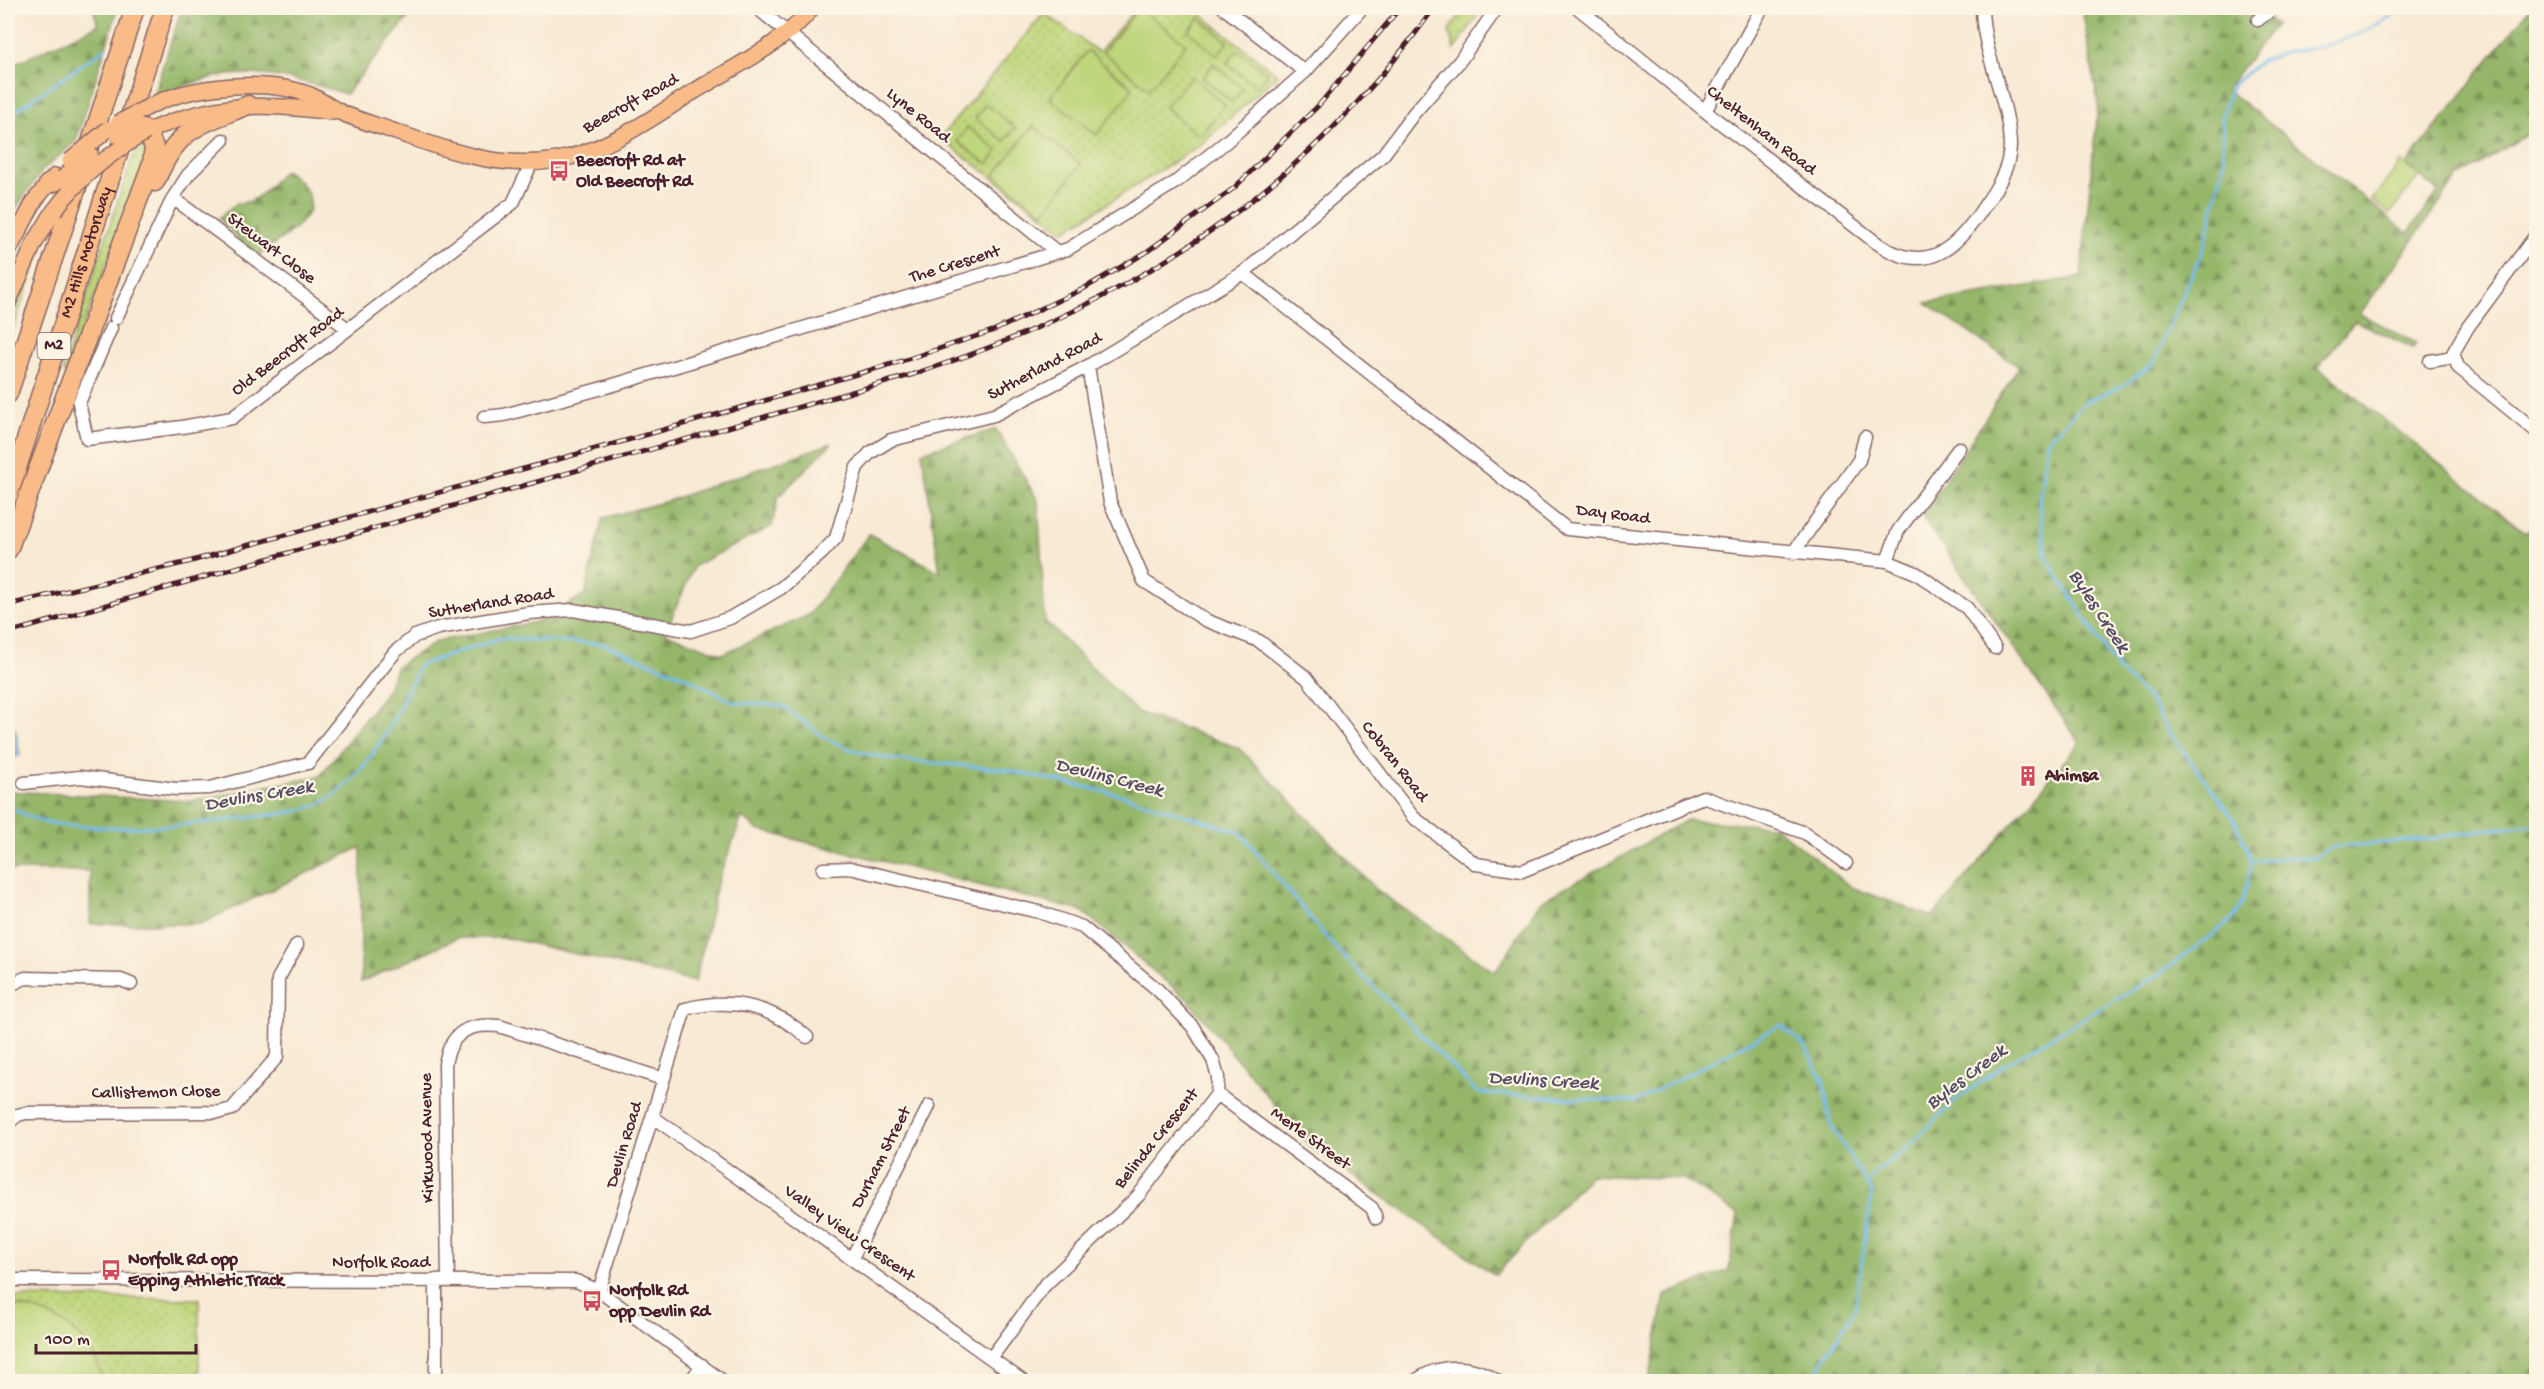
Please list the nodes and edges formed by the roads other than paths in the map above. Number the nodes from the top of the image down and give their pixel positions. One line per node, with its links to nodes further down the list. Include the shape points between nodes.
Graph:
1 (135, 8): 33 (highway, M2 Hills Motorway / M2)
2 (165, 8): 38 (highway, M2 Hills Motorway / M2)
3 (757, 8): 13 (street, Lyne Road)
4 (812, 8): 13 (main road, Beecroft Road)
5 (1224, 8): 14 (street)
6 (1362, 8): 14 (street, The Crescent)
7 (1497, 8): 26 (street, Sutherland Road, via 1459,62 1383,155)
8 (1578, 8): 16 (street, Cheltenham Road)
9 (1762, 8): 16 (street)
10 (1982, 8): 16 (street, Cheltenham Road, via 1983,35 2009,134 2008,162 1969,231 1948,249 1933,255 1905,257 1884,248)
11 (2273, 8): 12 (street)
12 (2258, 20)
13 (787, 32): 20 (main road, Beecroft Road, via 614,139 571,157); 25 (street, Lyne Road)
14 (1305, 72): 25 (street, The Crescent, via 1176,182 1079,243)
15 (248, 105): 17 (main road, Beecroft Road); 18 (main road, Beecroft Road, via 198,112); 27 (highway, M2, via 191,128 175,143)
16 (1705, 111)
17 (342, 113): 20 (main road, Beecroft Road, via 466,155 495,162); 21 (main road, Beecroft Road, bridge, via 309,95 273,87 216,88 177,96 112,127 70,161)
18 (147, 131): 21 (highway, bridge, via 135,127 118,134); 27 (highway, M2, via 154,147 152,162); 28 (main road, Beecroft Road, bridge, via 86,174 54,211 34,244)
19 (223, 140): 22 (street, via 188,175)
20 (532, 162): 29 (street, Old Beecroft Road, via 513,203)
21 (56, 182): 24 (main road, Beecroft Road, via 25,217)
22 (173, 198): 29 (street, Stewart Close); 29 (street, Old Beecroft Road, via 79,403 87,439 232,418)
23 (2536, 235): 30 (street, via 2468,327)
24 (8, 252)
25 (1057, 252): 34 (street, The Crescent, via 610,386)
26 (1243, 273): 32 (street, Sutherland Road); 40 (street, Day Road, via 1567,529)
27 (106, 290): 39 (highway, M2)
28 (8, 303)
29 (348, 328)
30 (2454, 357): 31 (street); 35 (street, via 2458,367)
31 (2430, 362)
32 (1088, 366): 43 (street, Sutherland Road, via 994,415 880,446 857,467 836,538 781,588 730,618 691,631 573,610 438,628 415,636 395,652 308,763 287,771 210,788 176,789 80,777); 44 (street, Cobran Road, via 1110,502 1144,581 1206,620 1259,641 1307,678 1413,817 1476,864 1522,871 1703,797 1805,833)
33 (8, 394)
34 (484, 417)
35 (2536, 431)
36 (1865, 438): 40 (street, via 1859,460)
37 (1959, 448): 41 (street, via 1898,531)
38 (8, 496)
39 (8, 549)
40 (1793, 553): 41 (street, Day Road)
41 (1887, 561): 42 (street, Day Road, via 1916,573 1967,608)
42 (1995, 648)
43 (24, 783)
44 (1846, 863)
45 (823, 869): 51 (street, Belinda Crescent, via 850,868 1040,912 1082,927 1158,990 1195,1030 1214,1060)
46 (297, 945): 54 (street, Callistemon Close, via 278,979 277,1057 232,1109 26,1113)
47 (131, 984): 48 (street, via 121,980 25,978)
48 (8, 986)
49 (807, 1037): 50 (street, Devlin Road, via 792,1024 740,1003 711,1002 685,1009)
50 (663, 1079): 53 (street, Devlin Road); 58 (street, Kirkwood Avenue, via 499,1026 482,1024 455,1036 445,1064)
51 (1217, 1094): 55 (street, Merle Street, via 1372,1208); 60 (street, Belinda Crescent, via 1138,1196 1044,1286)
52 (928, 1106): 56 (street, Durham Street)
53 (653, 1117): 56 (street, Valley View Crescent); 59 (street, Devlin Road)
54 (8, 1124)
55 (1376, 1218)
56 (852, 1258): 60 (street, Valley View Crescent)
57 (8, 1280): 58 (street, Norfolk Road)
58 (442, 1280): 59 (street, Norfolk Road, via 567,1280); 62 (street, Kirkwood Avenue)
59 (599, 1291): 61 (street, Norfolk Road)
60 (991, 1358): 65 (street, Valley View Crescent)
61 (702, 1365): 63 (street); 64 (street, Norfolk Road)
62 (436, 1382)
63 (690, 1382)
64 (724, 1382)
65 (1024, 1382)
66 (1414, 1382): 67 (street, via 1426,1373 1453,1367 1482,1372)
67 (1498, 1382)

